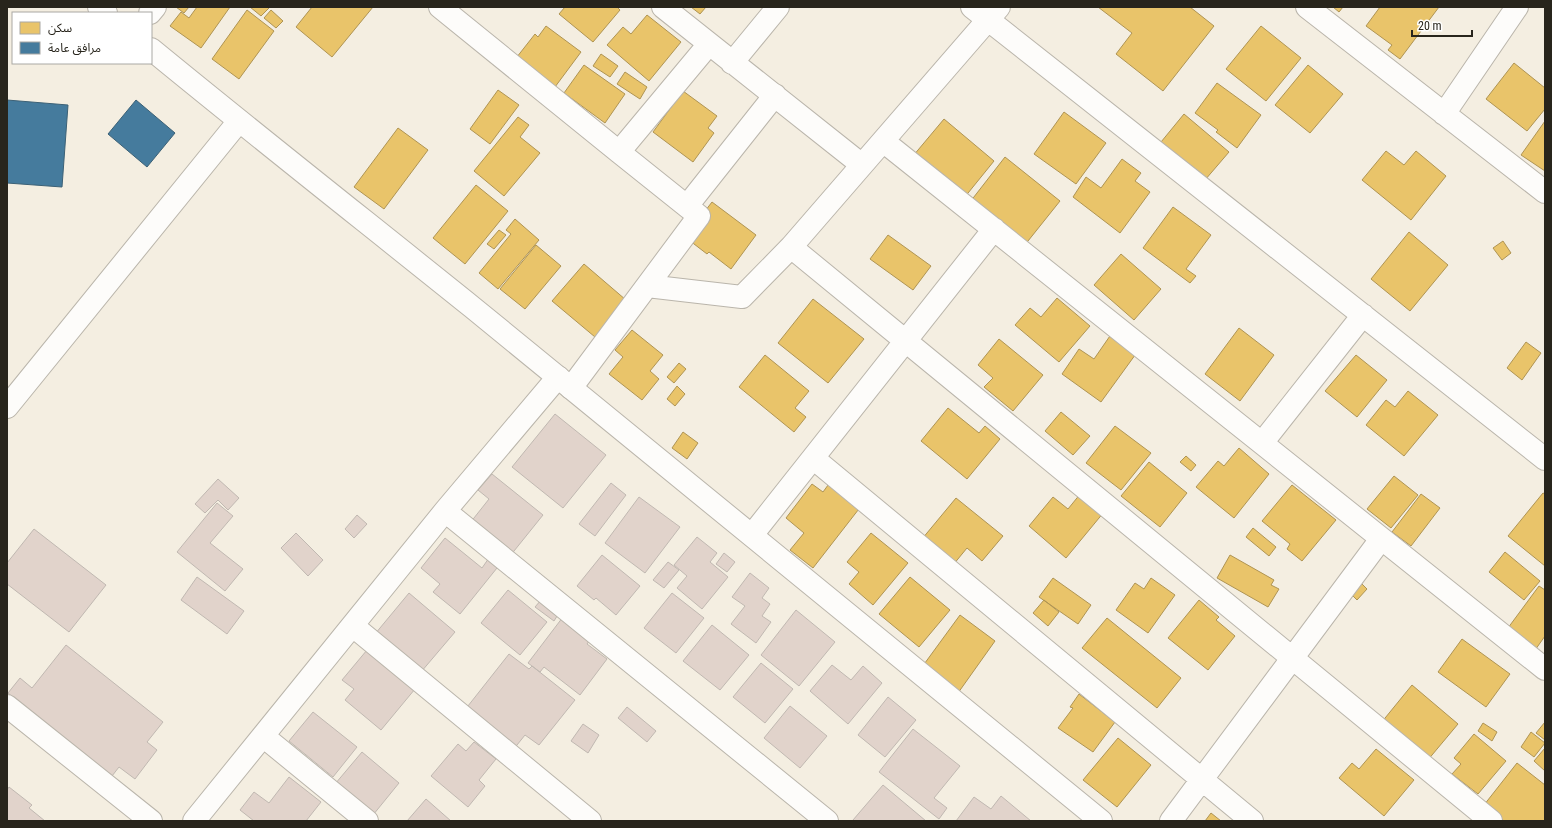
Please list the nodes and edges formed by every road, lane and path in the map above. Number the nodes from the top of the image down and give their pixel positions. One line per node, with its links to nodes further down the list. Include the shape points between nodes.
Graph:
1 (440, 7): 14 (street)
2 (663, 7): 7 (street)
3 (778, 7): 9 (street)
4 (1307, 7): 11 (street)
5 (1517, 7): 11 (street)
6 (987, 11): 13 (street); 21 (street)
7 (709, 44): 9 (street); 14 (street)
8 (152, 50): 12 (street)
9 (732, 63): 10 (street)
10 (775, 95): 15 (street); 17 (street)
11 (1444, 114): 16 (street)
12 (239, 121): 23 (street); 24 (street)
13 (883, 141): 15 (street); 18 (street)
14 (619, 152): 17 (street)
15 (862, 165): 19 (street)
16 (1545, 192)
17 (687, 206): 20 (street, via 699,216)
18 (994, 229): 22 (street); 25 (street)
19 (791, 247): 20 (street, via 742,297); 22 (street)
20 (647, 286): 23 (street)
21 (1363, 315): 25 (street); 27 (street)
22 (906, 341): 26 (street); 32 (street)
23 (564, 382): 28 (street); 29 (street)
24 (7, 407)
25 (1262, 443): 30 (street)
26 (813, 458): 29 (street); 36 (street)
27 (1545, 459)
28 (446, 511): 31 (street); 37 (street)
29 (752, 535): 43 (street)
30 (1381, 539): 32 (street); 33 (street)
31 (353, 626): 35 (street); 41 (street)
32 (1292, 659): 36 (street); 46 (street)
33 (1545, 669)
34 (7, 706): 38 (street)
35 (263, 736): 39 (street); 40 (street)
36 (1202, 780): 44 (street); 45 (street)
37 (805, 814): 42 (street)
38 (151, 821)
39 (194, 821)
40 (367, 821)
41 (590, 821)
42 (827, 821)
43 (1101, 821)
44 (1171, 821)
45 (1252, 821)
46 (1491, 821)

